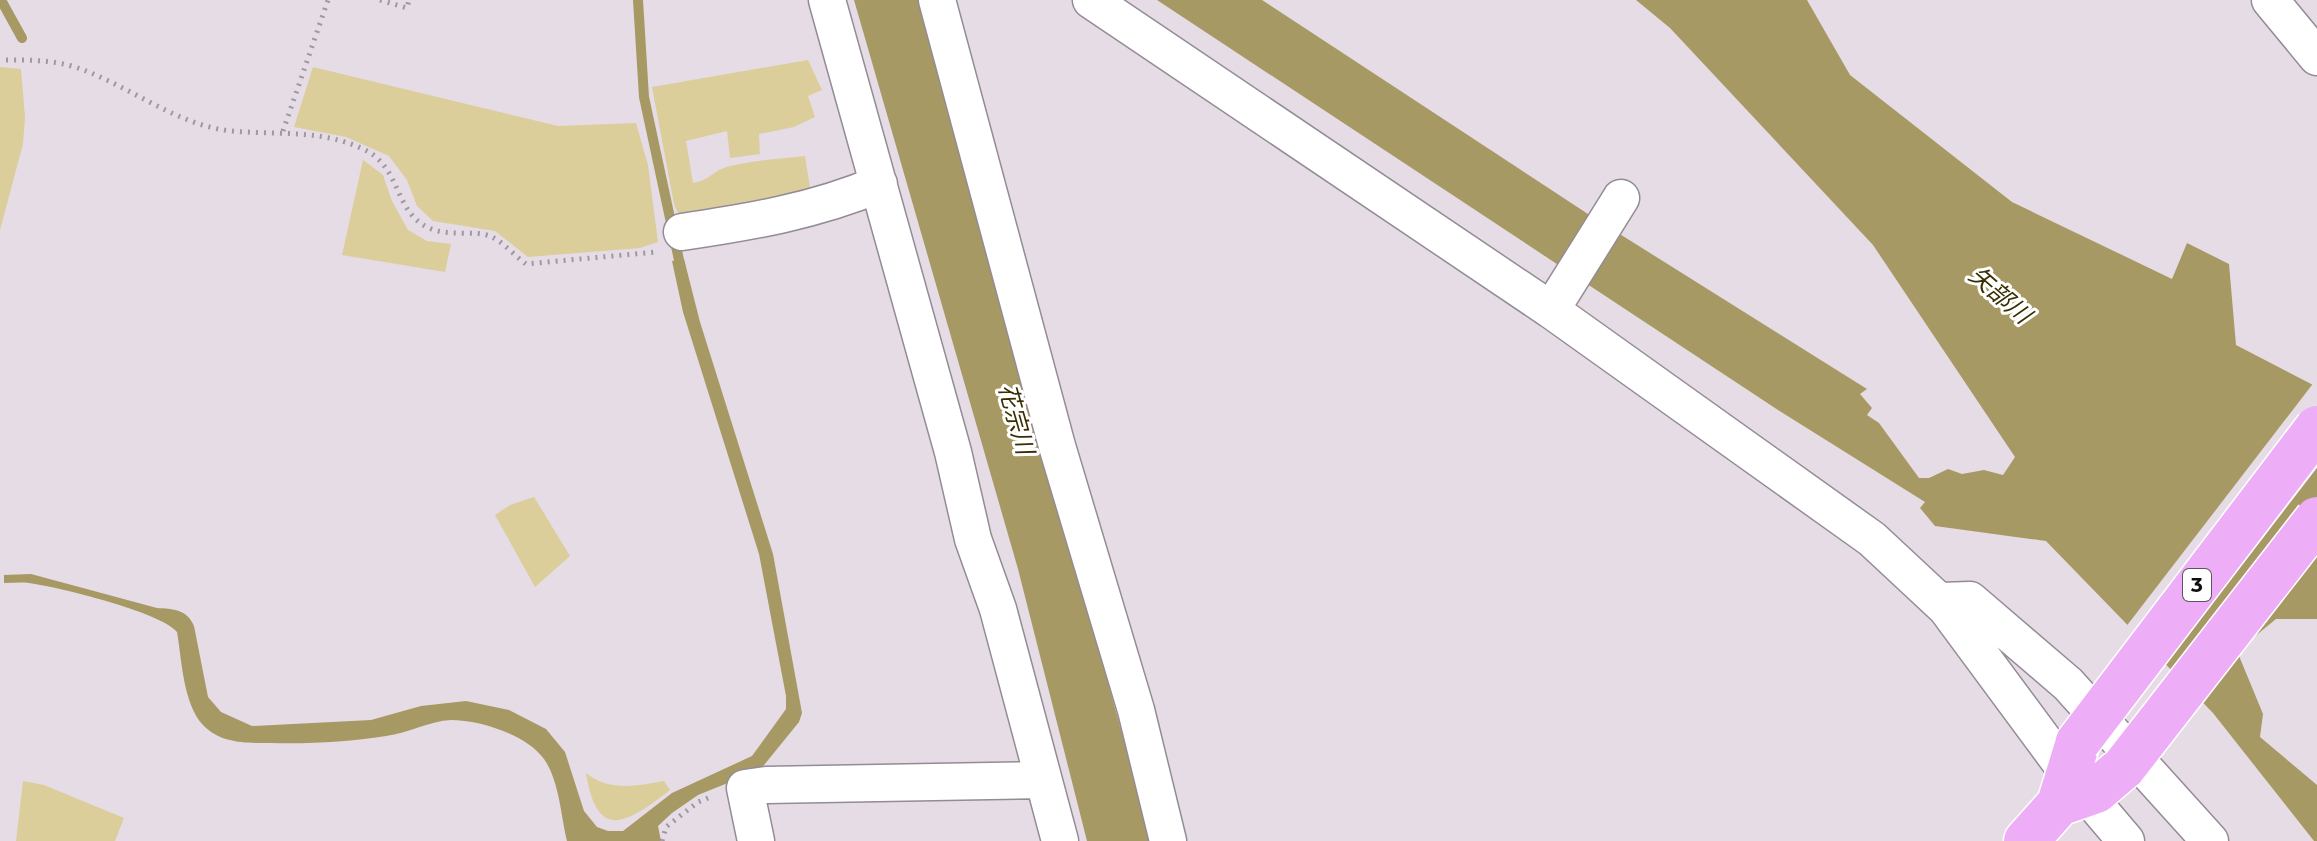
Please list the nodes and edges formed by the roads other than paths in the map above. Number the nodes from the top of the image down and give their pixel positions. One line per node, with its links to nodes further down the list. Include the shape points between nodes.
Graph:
1 (827, 0): 6 (street)
2 (937, 0): 17 (street)
3 (1091, 0): 9 (street)
4 (2270, 0): 5 (street)
5 (2317, 57)
6 (879, 184): 8 (street, via 772,218); 13 (street)
7 (1621, 198): 9 (street)
8 (682, 232)
9 (1551, 310): 12 (street, via 1872,539)
10 (2317, 428): 14 (highway, 3, bridge)
11 (2317, 519): 14 (highway, 3, bridge, via 2124,767 2096,791)
12 (1941, 601): 14 (street); 20 (street, via 1970,600 2068,684)
13 (1043, 780): 15 (street, via 745,788); 16 (street)
14 (2070, 791): 18 (highway, 3); 19 (street)
15 (756, 841)
16 (1060, 841)
17 (1168, 841)
18 (2026, 841)
19 (2126, 841)
20 (2210, 841)

